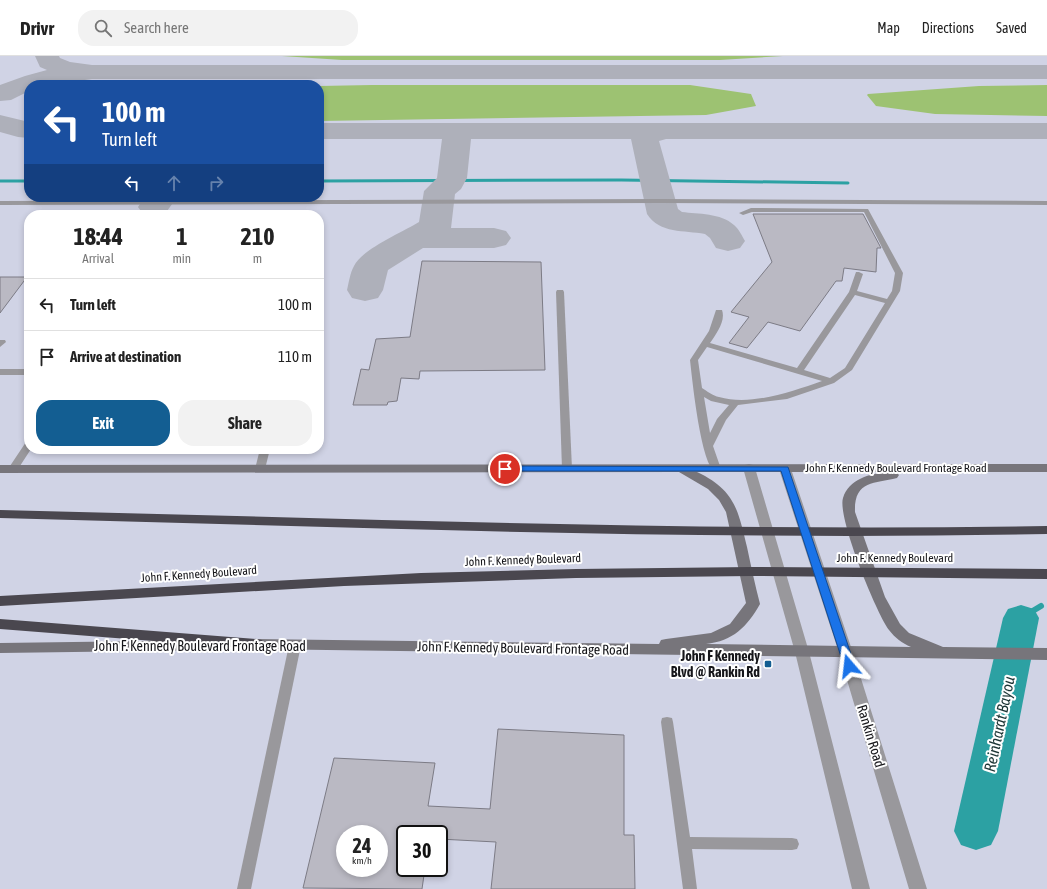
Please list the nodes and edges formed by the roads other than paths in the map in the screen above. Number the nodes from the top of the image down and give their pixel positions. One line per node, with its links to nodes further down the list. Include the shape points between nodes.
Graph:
1 (0, 203): 2 (lane)
2 (1047, 203)
3 (743, 213): 7 (lane, via 751,210 866,210 899,273 896,291)
4 (859, 274): 6 (lane)
5 (560, 292): 25 (lane)
6 (853, 292): 7 (lane); 12 (lane)
7 (890, 302): 13 (lane, via 848,370)
8 (719, 312): 9 (lane, via 720,320 717,327)
9 (704, 344): 12 (lane); 14 (lane, via 694,360)
10 (0, 372): 11 (lane)
11 (24, 372)
12 (798, 372): 13 (lane)
13 (830, 381): 15 (lane, via 784,396)
14 (699, 390): 15 (lane, via 714,399); 16 (lane)
15 (735, 403): 16 (lane, via 722,419)
16 (708, 446): 27 (lane)
17 (24, 452): 23 (lane)
18 (264, 454): 24 (lane)
19 (749, 468): 27 (street, John F. Kennedy Boulevard Frontage Road); 28 (street, John F. Kennedy Boulevard Frontage Road); 38 (street)
20 (950, 468): 21 (street, John F. Kennedy Boulevard Frontage Road); 28 (street, John F. Kennedy Boulevard Frontage Road); 40 (street, via 870,478 857,486 849,499 849,512 882,608 904,637)
21 (1047, 468)
22 (0, 469): 23 (street, John F. Kennedy Boulevard Frontage Road)
23 (13, 469): 24 (street, John F. Kennedy Boulevard Frontage Road)
24 (260, 469): 25 (street, John F. Kennedy Boulevard Frontage Road)
25 (566, 469): 26 (street, John F. Kennedy Boulevard Frontage Road)
26 (678, 469): 27 (street, John F. Kennedy Boulevard Frontage Road); 37 (street, via 701,478 727,499 753,604 735,628 713,638)
27 (716, 469)
28 (785, 469): 39 (street, Rankin Road)
29 (0, 514): 30 (highway, via 654,530)
30 (1047, 530)
31 (1047, 574): 32 (highway, John F. Kennedy Boulevard, via 654,572 512,575 241,586)
32 (0, 601)
33 (0, 624): 34 (highway)
34 (257, 644): 35 (street, John F. Kennedy Boulevard Frontage Road); 36 (street, John F. Kennedy Boulevard Frontage Road)
35 (295, 645): 37 (street, John F. Kennedy Boulevard Frontage Road); 45 (lane)
36 (0, 648)
37 (619, 650): 38 (street, John F. Kennedy Boulevard Frontage Road)
38 (802, 652): 39 (street, John F. Kennedy Boulevard Frontage Road); 47 (street)
39 (846, 653): 40 (street, John F. Kennedy Boulevard Frontage Road); 48 (street, Rankin Road)
40 (944, 654): 41 (street, John F. Kennedy Boulevard Frontage Road)
41 (1047, 654)
42 (667, 722): 43 (lane)
43 (683, 843): 44 (lane); 46 (lane)
44 (792, 844)
45 (244, 889)
46 (690, 889)
47 (861, 889)
48 (918, 889)

